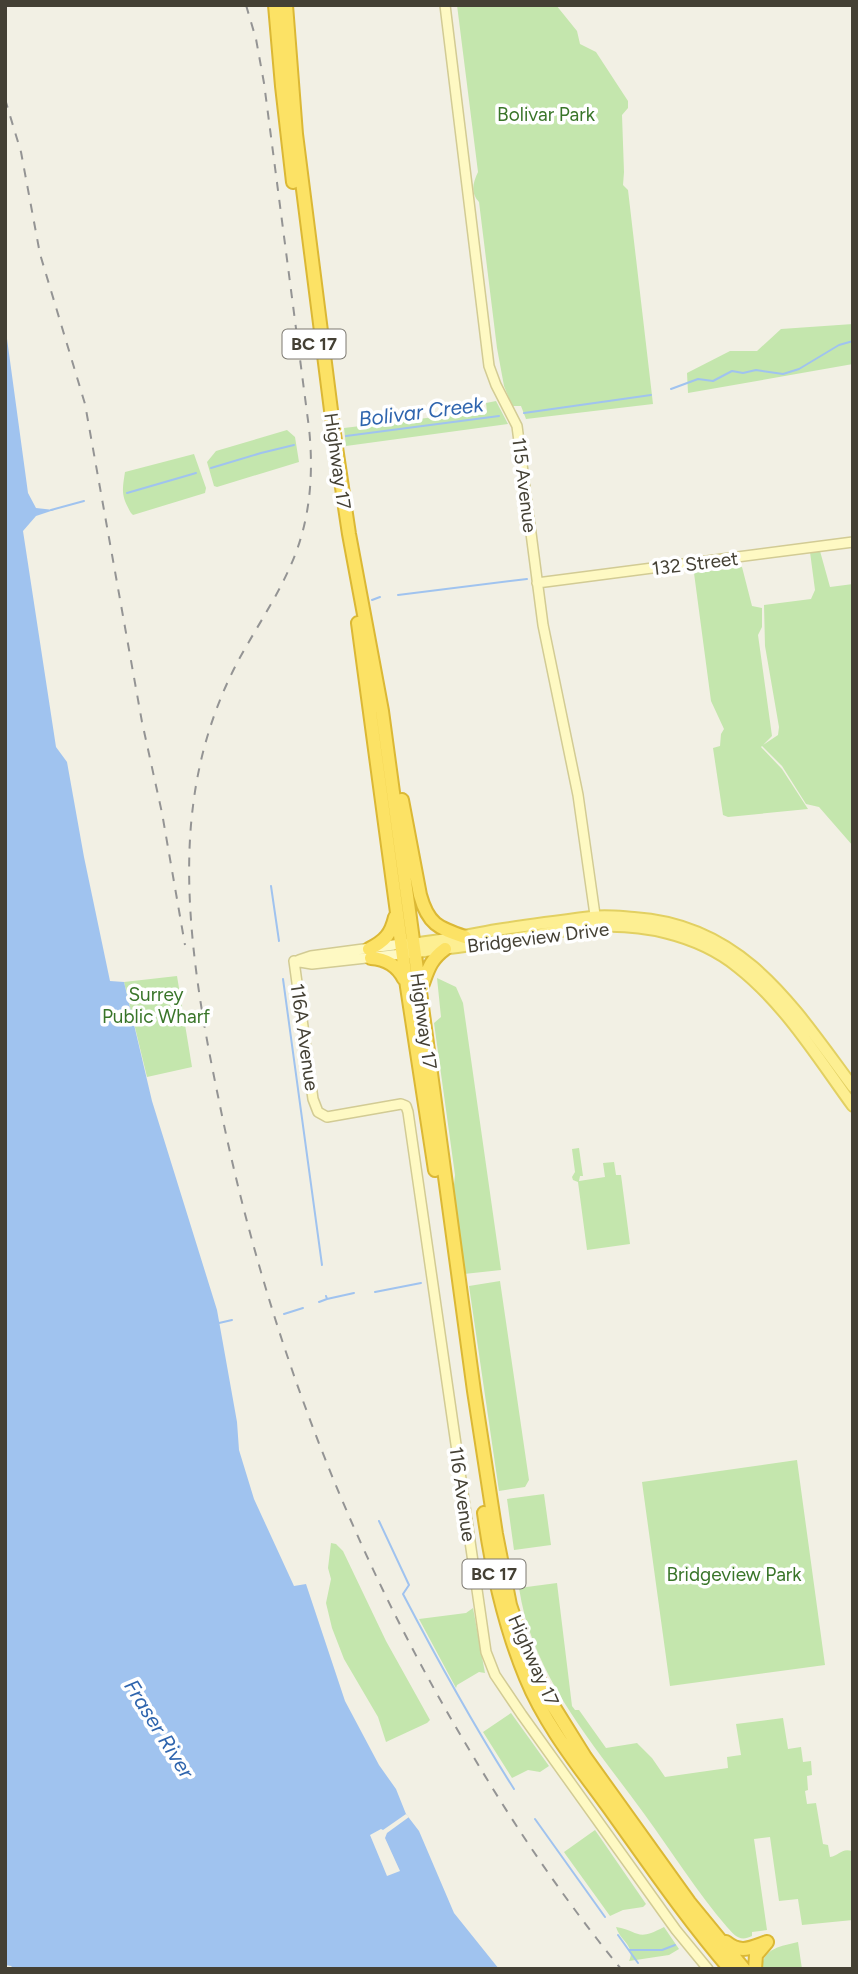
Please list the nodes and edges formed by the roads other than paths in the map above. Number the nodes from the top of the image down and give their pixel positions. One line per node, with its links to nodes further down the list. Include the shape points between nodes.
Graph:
1 (275, 5): 7 (highway, Highway 17 / BC 17, via 326,436 356,613)
2 (286, 5): 6 (highway, Highway 17 / BC 17, via 296,134 332,421)
3 (445, 5): 5 (street, 115 Avenue, via 489,366 517,426)
4 (853, 542): 5 (street, 132 Street)
5 (537, 583): 8 (street, 115 Avenue, via 578,795)
6 (382, 711): 9 (highway, via 422,904 438,927); 10 (highway, Highway 17 / BC 17)
7 (396, 910): 10 (highway, Highway 17 / BC 17); 12 (highway, via 388,936)
8 (596, 922): 9 (main road, Bridgeview Drive, via 495,930); 11 (main road, Bridgeview Drive); 14 (main road, Bridgeview Drive, via 642,918 675,924 732,950 778,990); 15 (main road, Bridgeview Drive, via 670,934 708,948 737,966 784,1014)
9 (465, 937): 10 (main road, Bridgeview Drive)
10 (408, 949): 11 (main road, Bridgeview Drive); 12 (street); 13 (highway, Highway 17 / BC 17); 17 (highway)
11 (445, 949): 13 (highway)
12 (370, 953): 13 (highway, via 392,964); 16 (street, 116A Avenue, via 294,961 313,1099 317,1112 327,1117)
13 (413, 988): 17 (highway, Highway 17 / BC 17); 20 (highway, Highway 17 / BC 17, via 487,1534 502,1612 526,1679 565,1747)
14 (853, 1087)
15 (853, 1105)
16 (406, 1106): 19 (street, 116 Avenue, via 488,1659 522,1715)
17 (436, 1111): 18 (highway, Highway 17 / BC 17, via 490,1500 519,1632 552,1704 584,1757)
18 (710, 1929): 21 (highway, Highway 17 / BC 17); 22 (highway, via 738,1949 767,1942 756,1955)
19 (708, 1969)
20 (730, 1969)
21 (744, 1969)
22 (755, 1969)

